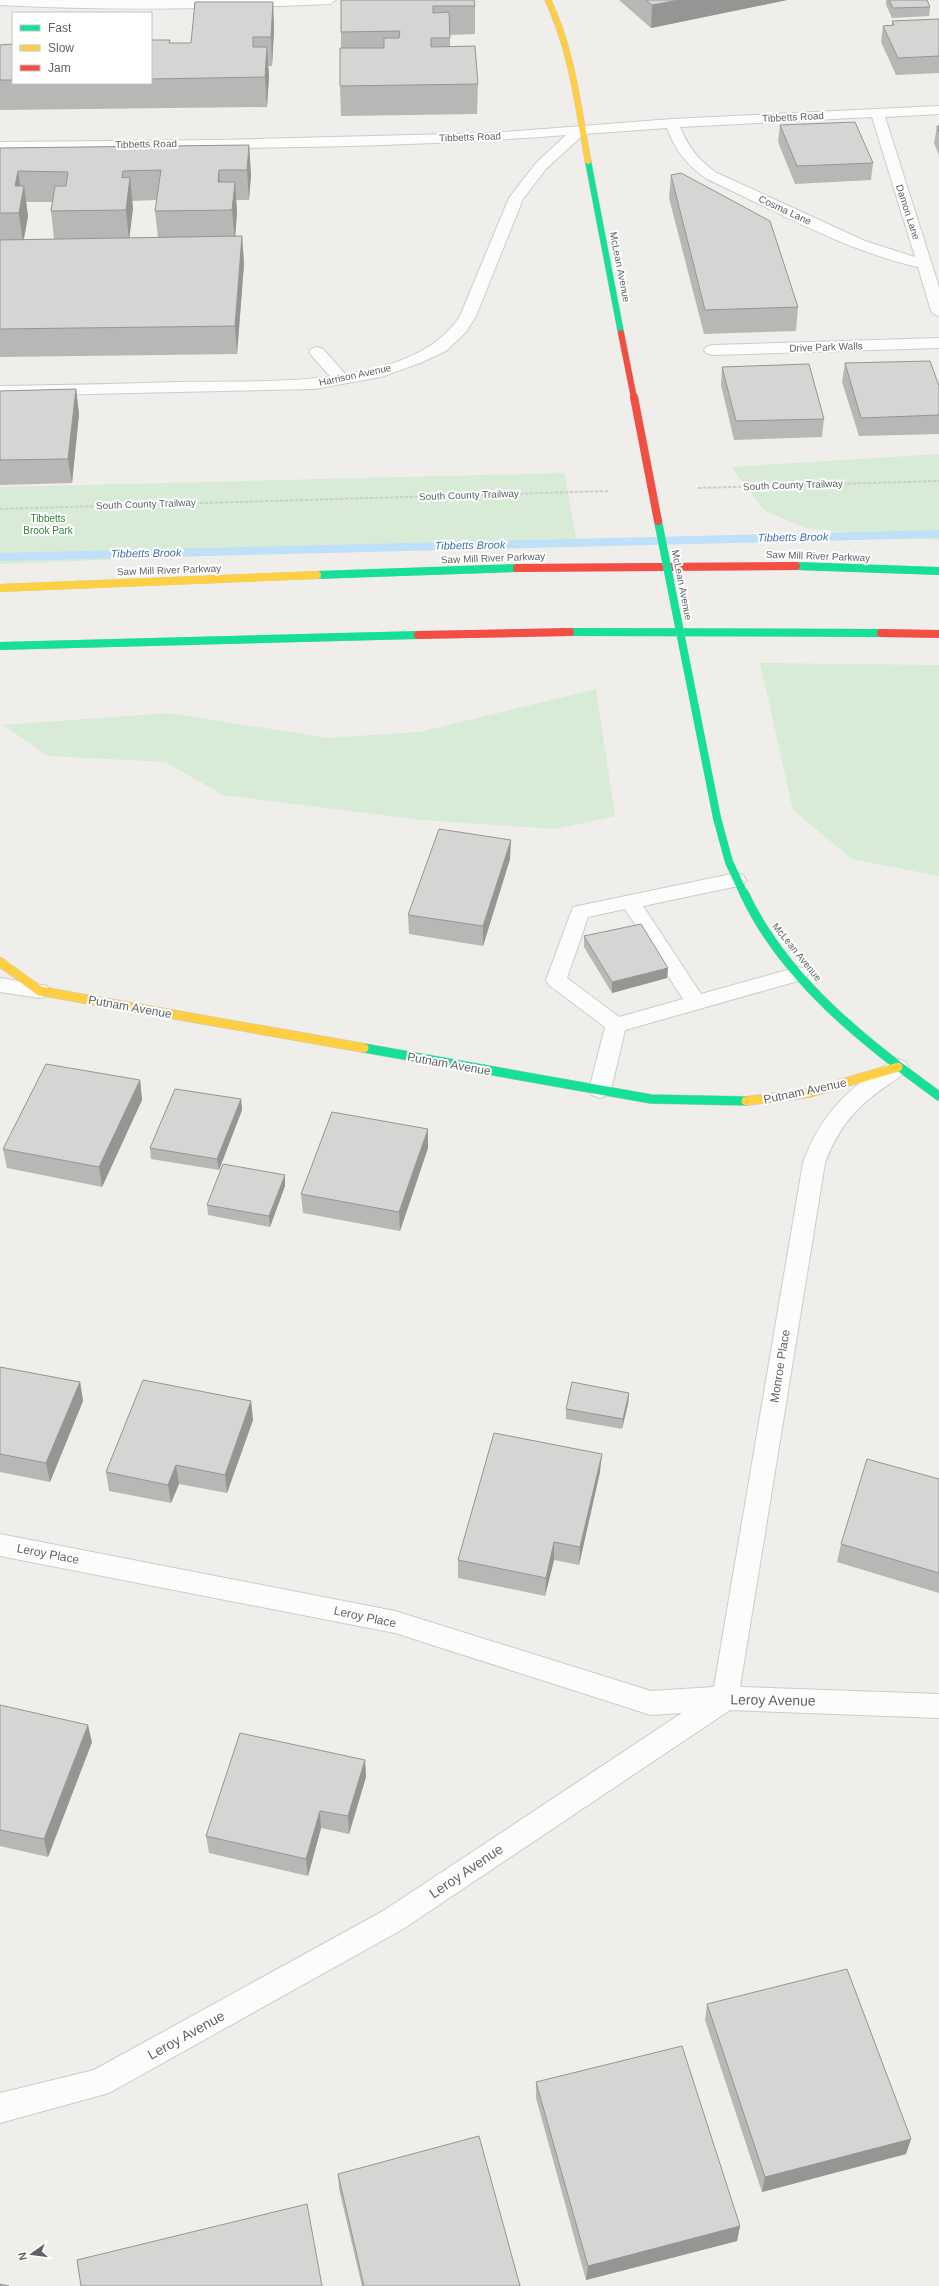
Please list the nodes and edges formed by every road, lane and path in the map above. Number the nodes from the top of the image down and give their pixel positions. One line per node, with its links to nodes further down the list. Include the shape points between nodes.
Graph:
1 (330, 0): 3 (street, via 228,5)
2 (548, 0): 7 (main road, McLean Avenue, via 558,20 566,46)
3 (0, 1)
4 (939, 110): 5 (street, Tibbetts Road)
5 (877, 112): 6 (street, Tibbetts Road); 9 (street, Damon Lane)
6 (672, 123): 7 (street, Tibbetts Road); 9 (street, Cosma Lane, via 678,141 691,161 712,176 860,244)
7 (581, 129): 8 (street, Tibbetts Road, via 492,137); 14 (street, Harrison Avenue, via 541,166 516,198 468,316 458,332 440,348 414,360 381,372); 24 (main road, McLean Avenue, bridge, via 717,818)
8 (0, 146)
9 (924, 264): 10 (street, Damon Lane)
10 (939, 311)
11 (939, 343): 12 (street, Drive Park Walls)
12 (712, 350)
13 (317, 352): 14 (street)
14 (342, 380): 15 (street, Harrison Avenue, via 299,385)
15 (0, 391)
16 (939, 481): 17 (path, South County Trailway)
17 (693, 488)
18 (614, 490): 19 (path, South County Trailway)
19 (0, 508)
20 (939, 571): 21 (main road, Saw Mill River Parkway, via 780,566 601,566 434,570)
21 (0, 588)
22 (939, 634): 23 (main road, via 501,632)
23 (0, 646)
24 (736, 880): 25 (street); 27 (main road, McLean Avenue, via 772,943)
25 (630, 901): 30 (street); 31 (street, via 580,912 556,980)
26 (0, 962): 29 (main road)
27 (798, 974): 30 (street); 32 (main road, McLean Avenue, via 841,1018)
28 (0, 984): 29 (street, Putnam Avenue)
29 (40, 991): 33 (main road, Putnam Avenue)
30 (696, 1002): 31 (street)
31 (616, 1025): 33 (street)
32 (898, 1067): 33 (main road, Putnam Avenue, via 812,1092 750,1101 684,1102); 34 (main road, McLean Avenue); 36 (street, Monroe Place, via 864,1090 842,1110 819,1147 814,1163)
33 (600, 1090)
34 (939, 1096)
35 (0, 1544): 36 (street, Leroy Place, via 396,1622 651,1703)
36 (725, 1698): 37 (street, Leroy Avenue); 38 (street, Leroy Avenue, via 393,1920 99,2083)
37 (939, 1706)
38 (0, 2108)

